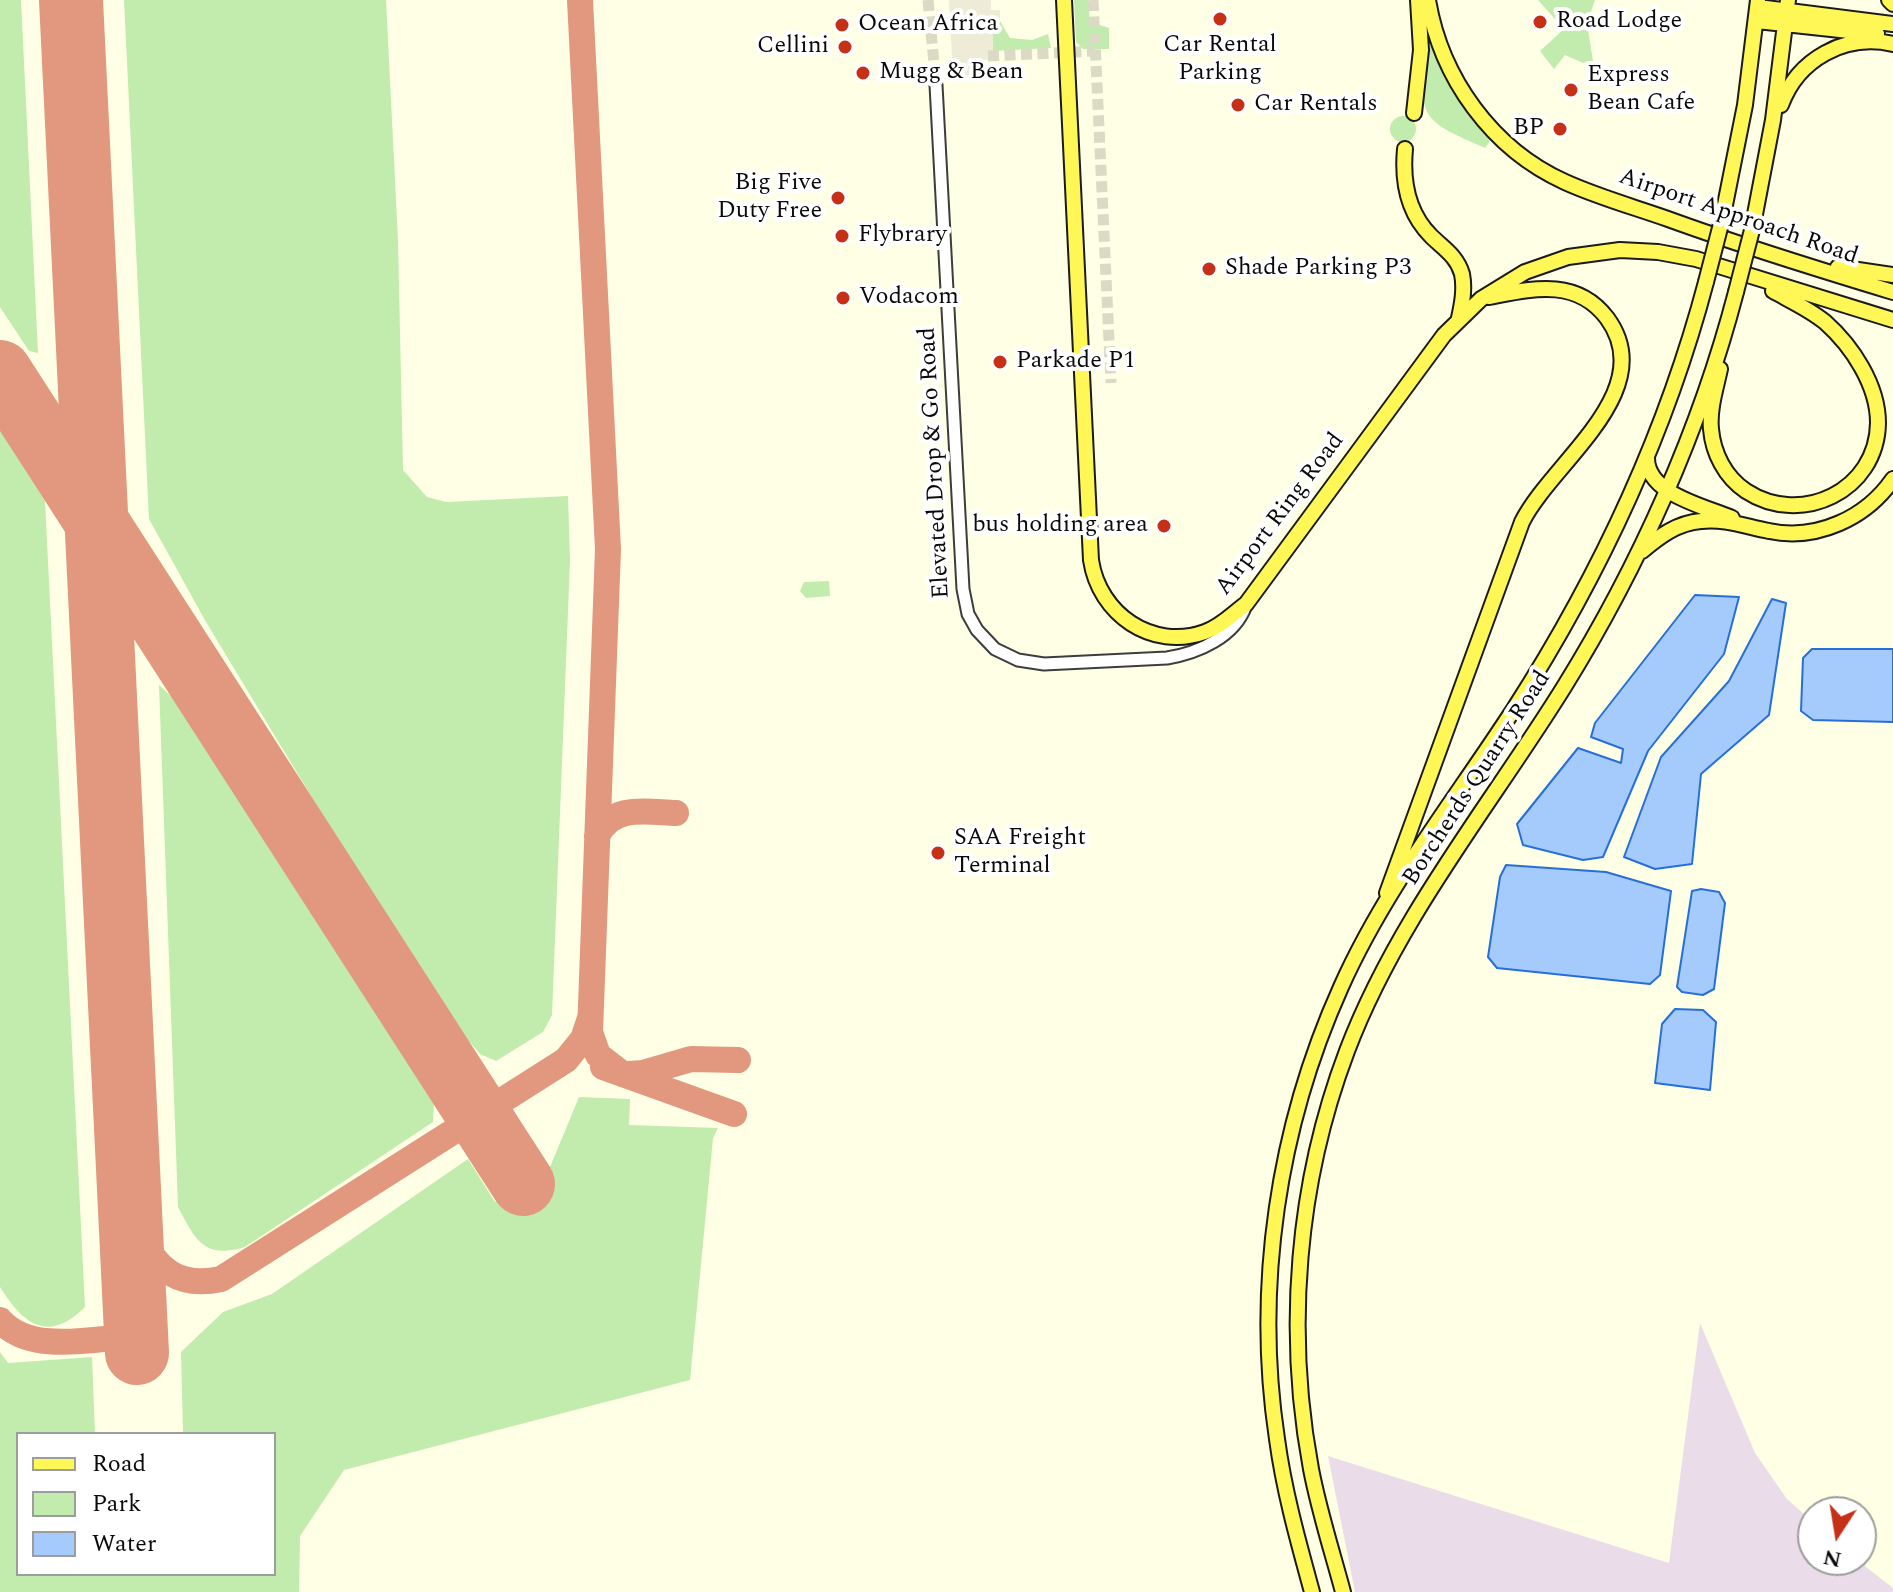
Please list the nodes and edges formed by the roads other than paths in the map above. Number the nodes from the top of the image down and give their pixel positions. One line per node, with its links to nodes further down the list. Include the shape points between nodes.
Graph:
1 (1064, 0): 27 (main road, Airport Ring Road, via 1095,579 1125,620 1167,636 1211,629)
2 (1418, 0): 10 (main road, via 1421,50)
3 (1428, 0): 13 (main road, Airport Approach Road, via 1447,64 1478,114 1520,154 1570,184)
4 (1758, 9): 5 (main road); 22 (main road, Borcherds Quarry Road, bridge, via 1722,220)
5 (1787, 11): 6 (main road); 7 (main road); 12 (main road, Borcherds Quarry Road)
6 (1893, 24)
7 (1893, 37)
8 (1893, 44): 12 (main road, via 1849,44 1806,66 1786,94)
9 (936, 85): 27 (street, Elevated Drop & Go Road, via 966,608 981,636 1012,658 1044,664 1180,656 1221,637 1239,620)
10 (1414, 113)
11 (1405, 149): 20 (main road, via 1411,205 1462,274)
12 (1767, 152): 19 (main road, Borcherds Quarry Road, bridge)
13 (1763, 253): 15 (main road); 17 (main road, Airport Approach Road)
14 (1696, 259): 16 (main road, Airport Approach Road); 18 (main road, Airport Ring Road, via 1639,250 1587,253 1531,270)
15 (1893, 275)
16 (1752, 278): 19 (main road, via 1824,321 1844,341 1867,380 1876,411 1876,438 1866,466 1841,492 1814,505 1782,506 1748,493 1726,472 1710,425); 21 (main road, Airport Approach Road)
17 (1893, 292)
18 (1484, 297): 20 (main road, Airport Ring Road); 28 (main road, via 1539,287 1566,290 1589,301 1616,335 1620,383 1608,410 1540,491 1521,526)
19 (1731, 314): 24 (main road, Borcherds Quarry Road)
20 (1459, 318): 27 (main road, Airport Ring Road)
21 (1893, 320)
22 (1649, 450): 24 (main road, via 1650,474); 28 (main road, Borcherds Quarry Road, via 1552,647)
23 (1893, 479): 25 (main road, via 1862,512 1827,528 1782,533)
24 (1666, 489): 25 (main road); 26 (main road, Borcherds Quarry Road)
25 (1750, 526): 26 (main road, via 1692,522 1661,535)
26 (1634, 557): 30 (main road, Borcherds Quarry Road, via 1563,688 1390,959 1362,1015 1330,1103 1305,1220 1298,1340 1309,1459)
27 (1246, 604)
28 (1379, 915): 29 (main road, Borcherds Quarry Road, via 1341,986 1308,1072 1286,1157 1273,1242 1268,1333 1273,1412)
29 (1312, 1592)
30 (1343, 1592)

